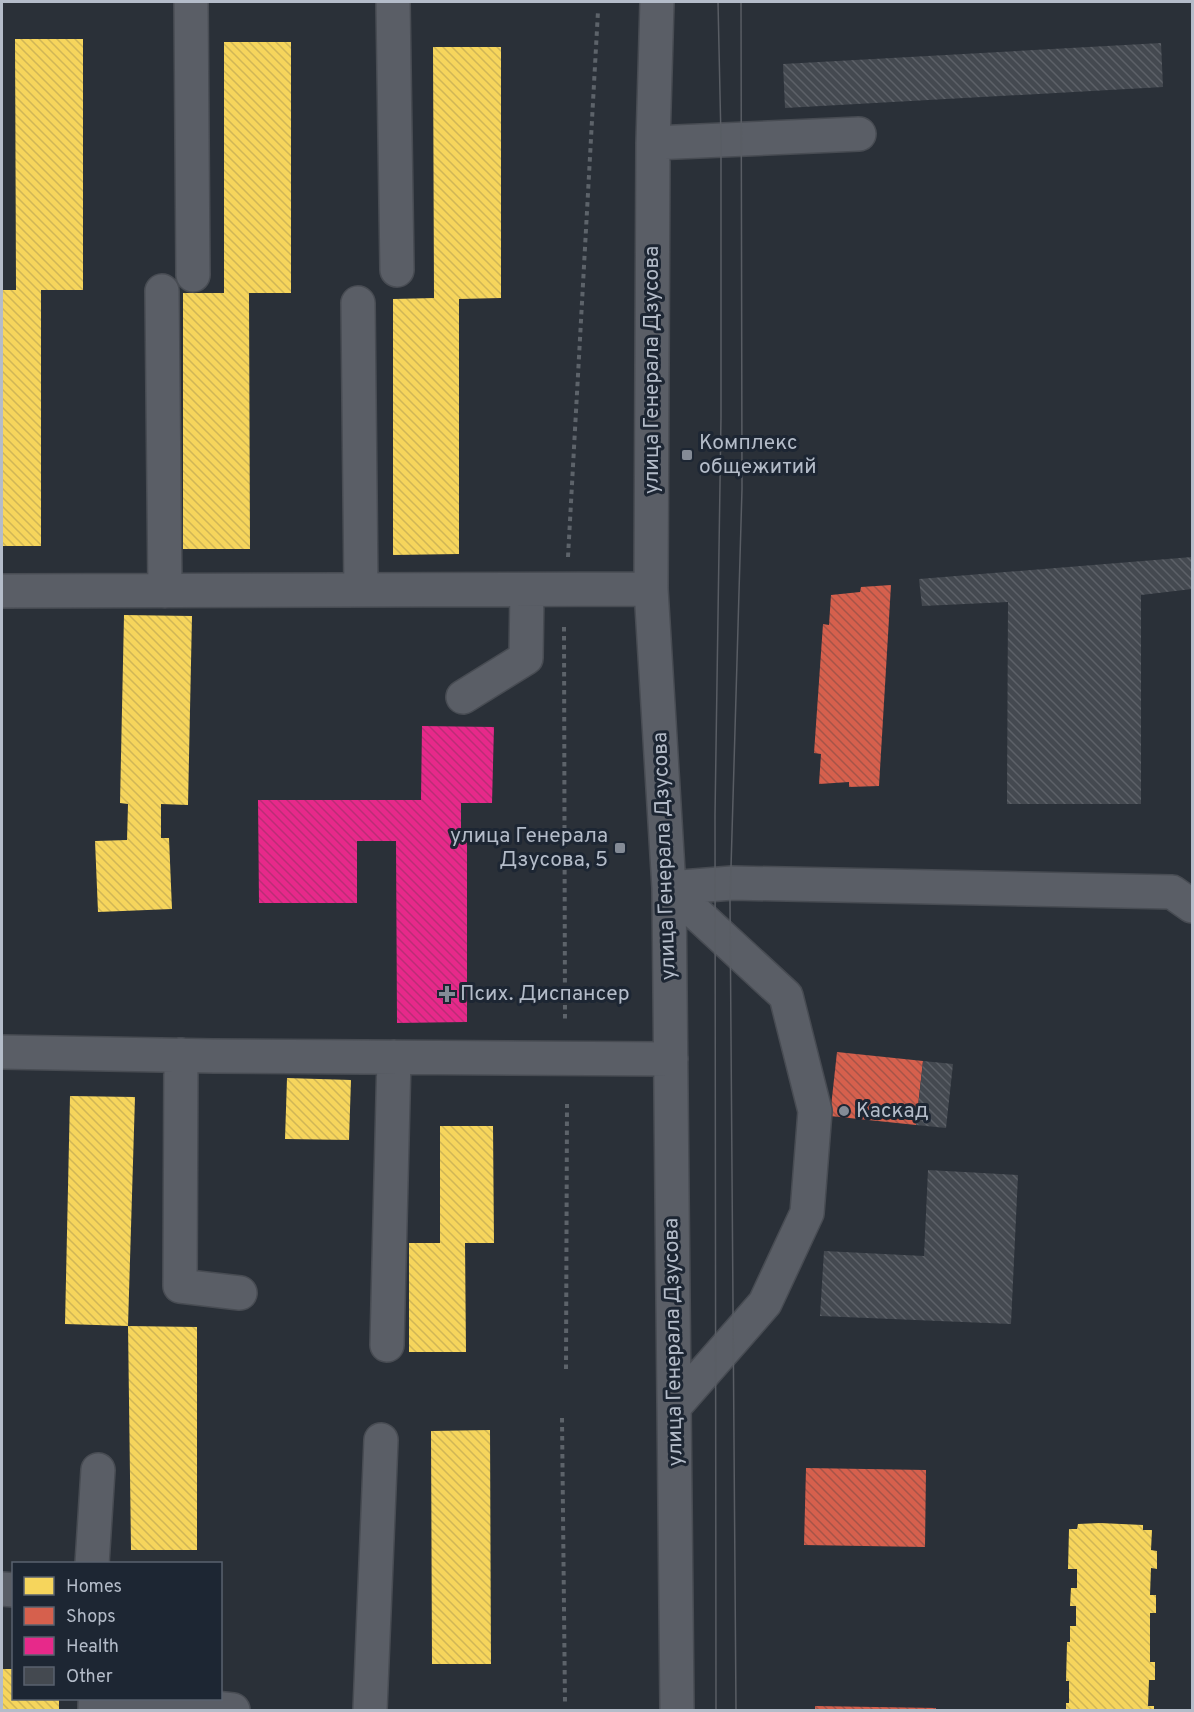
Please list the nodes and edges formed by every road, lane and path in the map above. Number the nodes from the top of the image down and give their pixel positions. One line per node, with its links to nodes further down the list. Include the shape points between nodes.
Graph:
1 (191, 2): 8 (street)
2 (393, 2): 7 (street)
3 (657, 2): 6 (street, улица Генерала Дзусова)
4 (598, 11): 11 (path)
5 (859, 134): 6 (street)
6 (653, 143): 12 (street, улица Генерала Дзусова)
7 (397, 270)
8 (193, 275)
9 (162, 291): 16 (street)
10 (358, 303): 13 (street)
11 (568, 558)
12 (651, 589): 14 (street); 19 (street, улица Генерала Дзусова)
13 (361, 590): 14 (street); 16 (street)
14 (527, 590): 18 (street, via 526,658)
15 (2, 591): 16 (street)
16 (165, 591)
17 (564, 627): 21 (path)
18 (464, 696)
19 (669, 888): 20 (street, via 732,883); 25 (street, улица Генерала Дзусова); 30 (street, via 786,996 815,1111 807,1213 765,1304)
20 (1186, 892)
21 (565, 1021)
22 (2, 1052): 23 (street)
23 (181, 1055): 24 (street); 27 (street, via 180,1286)
24 (394, 1058): 25 (street); 28 (street)
25 (671, 1059): 30 (street, улица Генерала Дзусова)
26 (567, 1104): 29 (path)
27 (240, 1293)
28 (387, 1345)
29 (566, 1369)
30 (675, 1406): 39 (street, улица Генерала Дзусова)
31 (562, 1418): 36 (path)
32 (381, 1440): 38 (street)
33 (98, 1470): 34 (street)
34 (92, 1562)
35 (95, 1704): 37 (street, via 160,1702)
36 (565, 1704)
37 (233, 1710)
38 (370, 1710)
39 (677, 1710)

